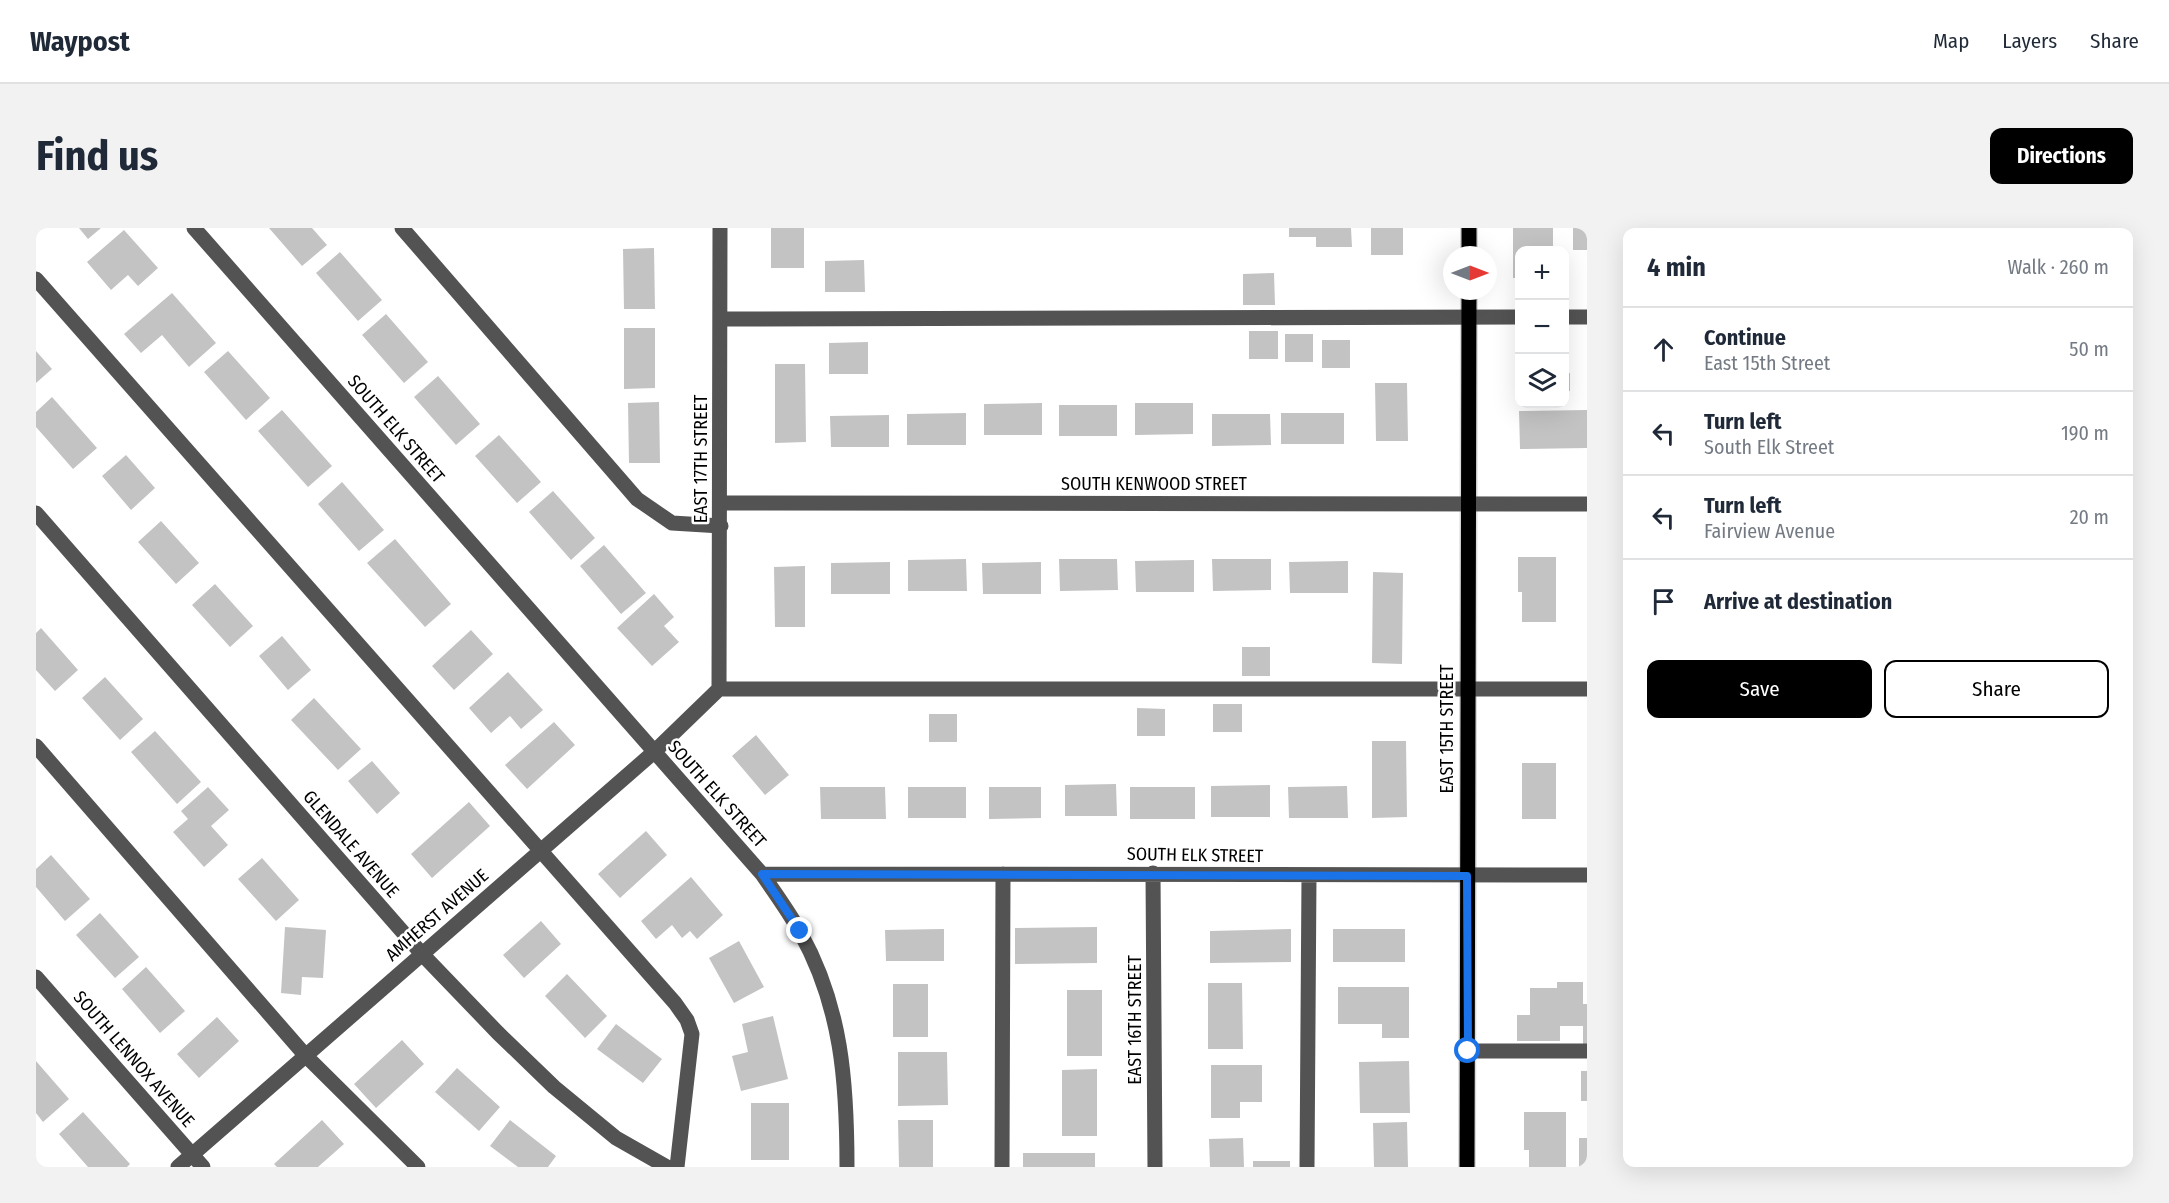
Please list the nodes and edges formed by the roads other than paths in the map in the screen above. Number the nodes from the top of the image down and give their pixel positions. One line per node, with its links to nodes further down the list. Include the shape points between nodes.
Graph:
1 (194, 228): 22 (street, SOUTH ELK STREET)
2 (402, 228): 17 (street, via 637,499 672,523)
3 (720, 228): 12 (street, EAST 17TH STREET)
4 (1469, 228): 5 (main road)
5 (1469, 246)
6 (36, 279): 23 (street)
7 (1469, 300): 8 (main road, EAST 15TH STREET)
8 (1468, 317): 9 (street); 12 (street); 14 (main road, EAST 15TH STREET)
9 (1515, 317)
10 (1569, 317): 11 (street)
11 (1587, 317)
12 (720, 319): 13 (street, EAST 17TH STREET)
13 (721, 503): 14 (street, SOUTH KENWOOD STREET); 17 (street, EAST 17TH STREET)
14 (1467, 504): 15 (street, SOUTH KENWOOD STREET); 20 (main road, EAST 15TH STREET)
15 (1587, 504)
16 (36, 513): 30 (street, GLENDALE AVENUE)
17 (721, 526): 18 (street, EAST 17TH STREET)
18 (719, 689): 20 (street); 22 (street, AMHERST AVENUE)
19 (1587, 689): 20 (street)
20 (1466, 690): 29 (main road, EAST 15TH STREET)
21 (36, 746): 34 (street)
22 (654, 752): 23 (street, AMHERST AVENUE); 25 (street, SOUTH ELK STREET)
23 (539, 852): 30 (street, AMHERST AVENUE); 40 (street, via 687,1020 692,1034)
24 (1153, 873): 26 (street, SOUTH ELK STREET); 28 (street, SOUTH ELK STREET); 43 (street, EAST 16TH STREET)
25 (762, 874): 26 (street, SOUTH ELK STREET); 41 (street, via 800,931 830,1005 844,1068)
26 (1003, 874): 42 (street)
27 (1587, 875): 29 (street, SOUTH ELK STREET)
28 (1309, 876): 29 (street, SOUTH ELK STREET); 44 (street)
29 (1467, 876): 32 (main road, EAST 15TH STREET)
30 (422, 954): 34 (street, AMHERST AVENUE); 39 (street, GLENDALE AVENUE, via 554,1086 616,1138)
31 (36, 977): 35 (street, SOUTH LENNOX AVENUE)
32 (1468, 1051): 33 (street); 45 (main road, EAST 15TH STREET)
33 (1587, 1051)
34 (305, 1056): 35 (street, AMHERST AVENUE); 38 (street)
35 (192, 1155): 36 (street, AMHERST AVENUE); 37 (street, SOUTH LENNOX AVENUE)
36 (178, 1167)
37 (203, 1167)
38 (418, 1167)
39 (667, 1167)
40 (677, 1167)
41 (847, 1167)
42 (1002, 1167)
43 (1155, 1167)
44 (1307, 1167)
45 (1467, 1167)

